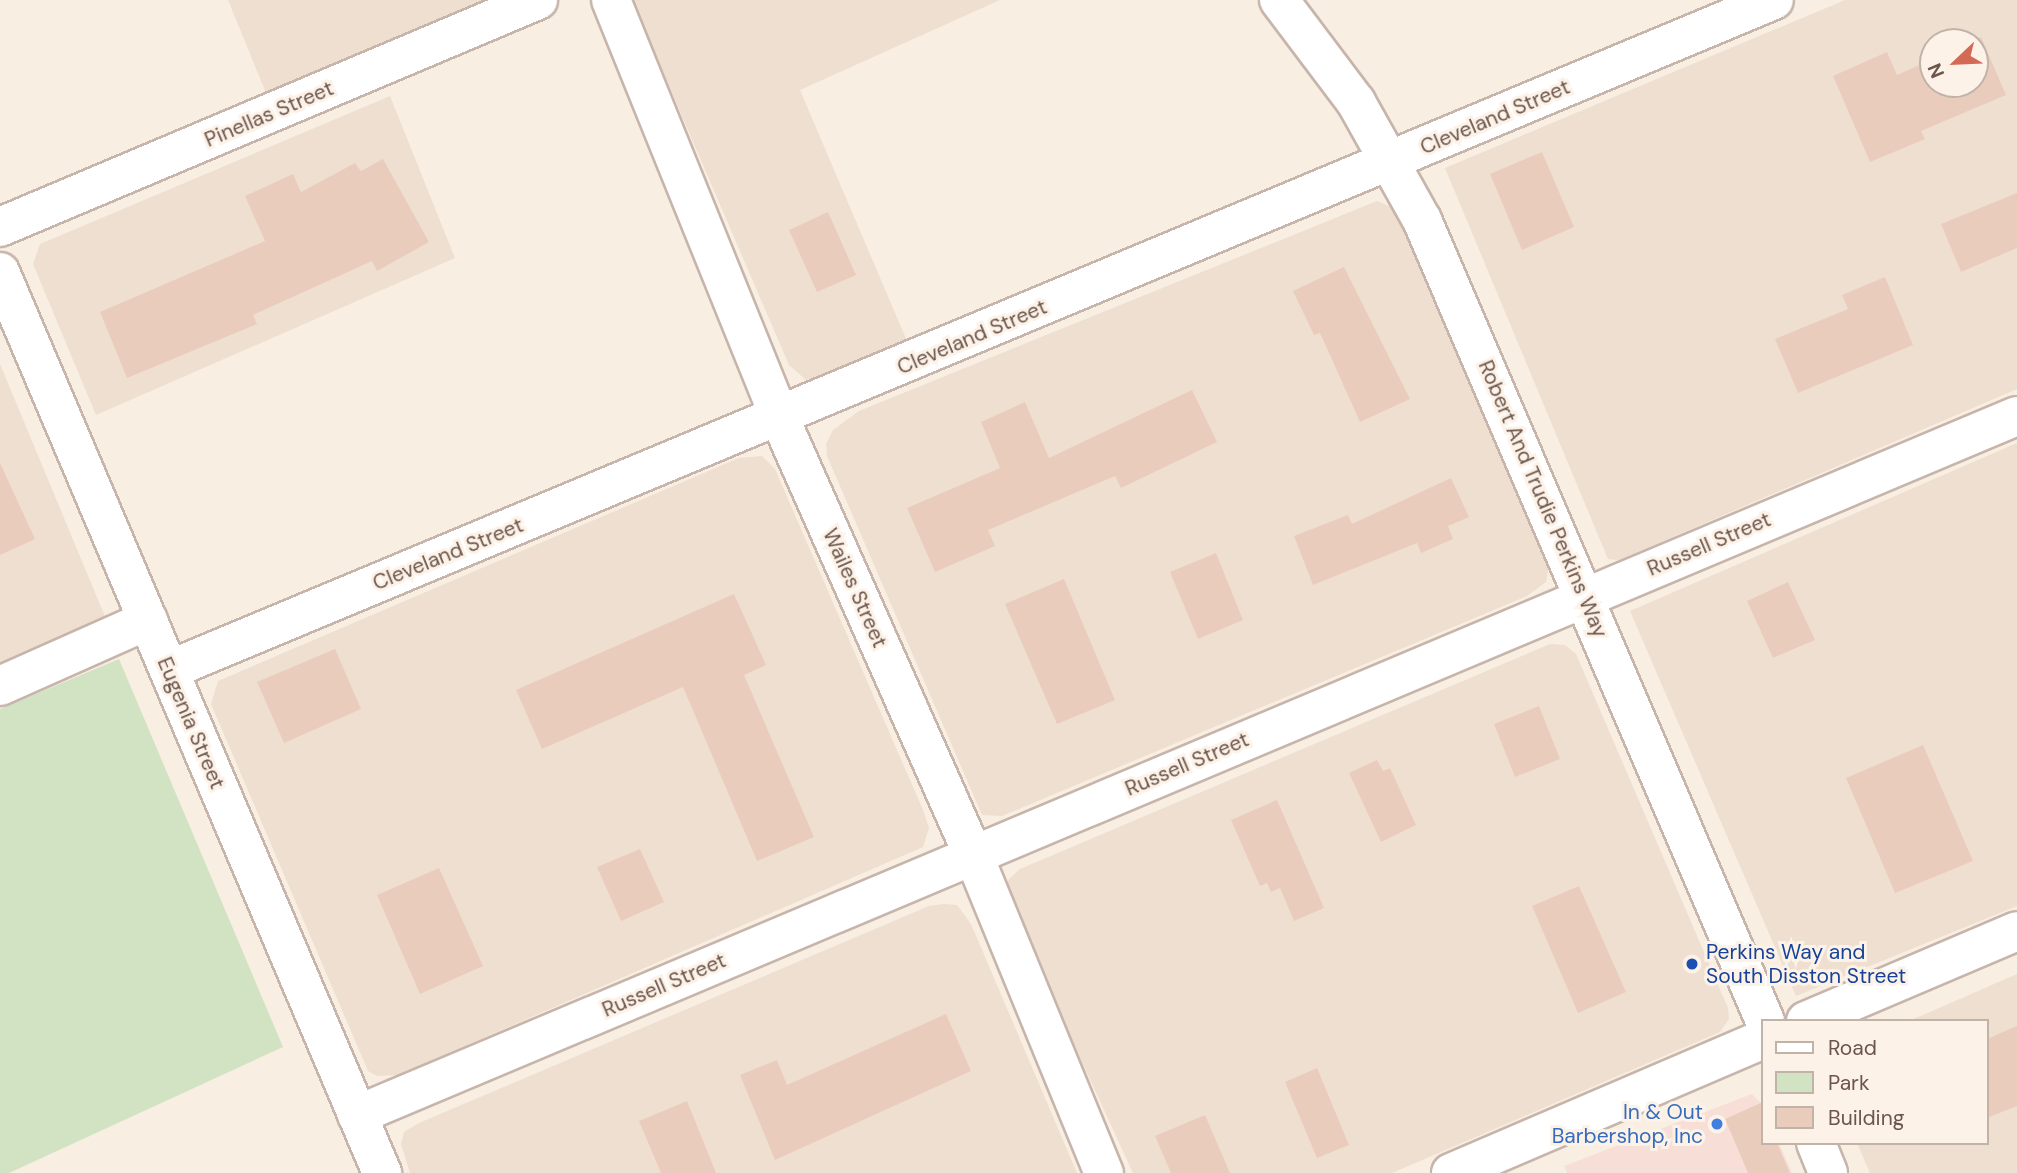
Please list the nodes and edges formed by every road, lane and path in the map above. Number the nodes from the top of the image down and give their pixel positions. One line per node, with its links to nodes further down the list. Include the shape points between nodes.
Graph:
1 (538, 0): 6 (street, Pinellas Street)
2 (611, 0): 9 (street, Wailes Street)
3 (1279, 0): 5 (street, Robert And Trudie Perkins Way, via 1356,102)
4 (1774, 0): 5 (street, Cleveland Street)
5 (1390, 161): 9 (street, Cleveland Street); 10 (street, Robert And Trudie Perkins Way, via 1422,220)
6 (0, 227)
7 (0, 272): 11 (street, Eugenia Street)
8 (2017, 416): 10 (street, Russell Street)
9 (780, 419): 12 (street, Cleveland Street); 14 (street, Wailes Street)
10 (1585, 595): 14 (street, Russell Street); 16 (street, Robert And Trudie Perkins Way)
11 (148, 621): 12 (street, Eugenia Street); 13 (street)
12 (169, 670): 19 (street, Eugenia Street)
13 (0, 686)
14 (973, 855): 19 (street, Russell Street); 22 (street, Wailes Street)
15 (2017, 931): 17 (street)
16 (1764, 1019)
17 (1810, 1019)
18 (1762, 1039): 23 (street)
19 (357, 1115): 21 (street, Eugenia Street)
20 (1817, 1145): 24 (street)
21 (382, 1173)
22 (1104, 1173)
23 (1451, 1173)
24 (1828, 1173)

